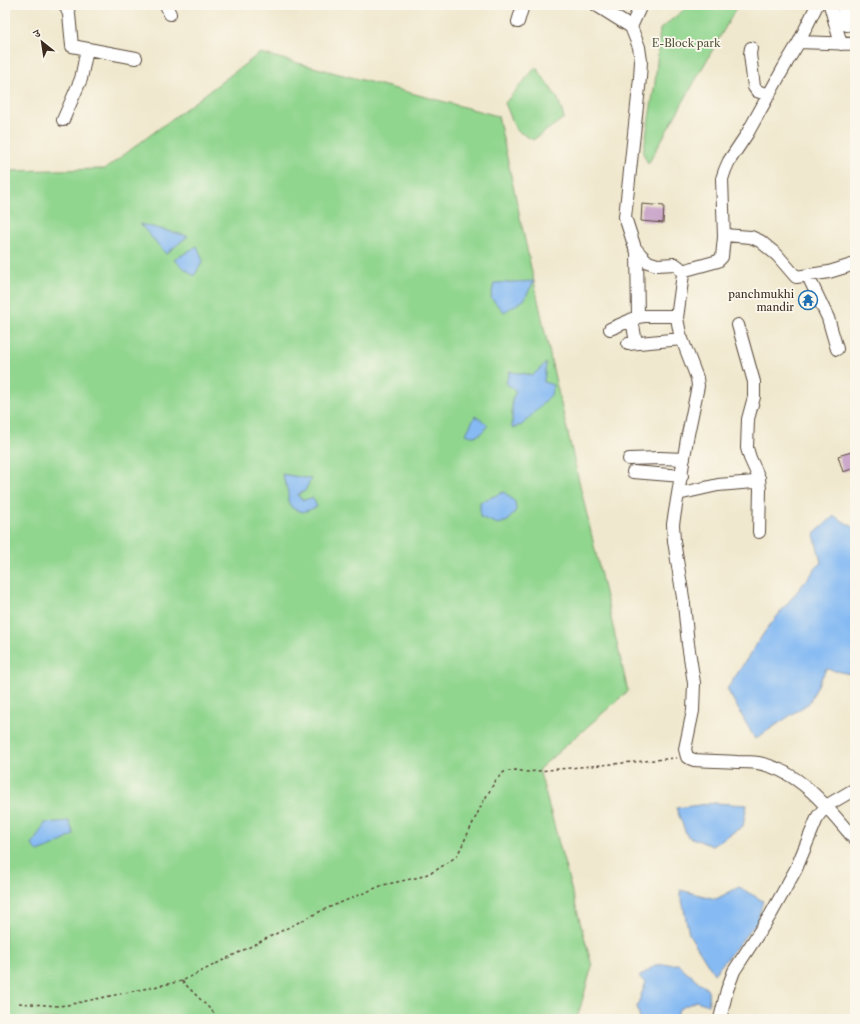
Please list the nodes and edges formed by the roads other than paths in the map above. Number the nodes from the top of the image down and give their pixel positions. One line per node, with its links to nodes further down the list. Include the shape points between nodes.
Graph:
1 (65, 5): 15 (street, via 69,14 72,46)
2 (523, 5): 8 (street)
3 (596, 5): 10 (street)
4 (641, 5): 10 (street)
5 (817, 5): 11 (street)
6 (830, 5): 12 (street)
7 (847, 9): 9 (street)
8 (518, 22)
9 (847, 25)
10 (631, 27): 20 (street, via 639,47 641,61 625,217)
11 (799, 42): 12 (street); 17 (street)
12 (841, 44): 13 (street)
13 (855, 44)
14 (751, 48): 17 (street, via 754,88)
15 (87, 49): 16 (street); 18 (street, via 81,79)
16 (136, 58)
17 (769, 95): 19 (street, via 729,161 722,179)
18 (64, 120)
19 (724, 235): 22 (street, via 720,260); 23 (street, via 756,238 777,255 794,276)
20 (637, 251): 22 (street, via 648,262 657,265 675,264); 25 (street)
21 (855, 264): 23 (street)
22 (682, 271): 24 (street)
23 (808, 276): 29 (street, via 828,318)
24 (677, 316): 25 (street); 28 (street)
25 (635, 318): 27 (street); 28 (street, via 632,343)
26 (738, 325): 34 (street, via 754,382 754,397 748,419 748,448)
27 (610, 329)
28 (682, 339): 31 (street, via 698,386)
29 (836, 349)
30 (629, 459): 31 (street)
31 (684, 459): 33 (street)
32 (633, 472): 33 (street)
33 (682, 476): 35 (street)
34 (759, 478): 35 (street, via 754,482 718,485); 36 (street)
35 (678, 494): 38 (street, via 673,524 674,541 694,683 694,711 685,749 687,757 694,760 758,763 774,768 809,789)
36 (759, 532)
37 (855, 789): 38 (street)
38 (826, 806): 39 (street); 40 (street, via 818,816 789,882 734,971)
39 (855, 840)
40 (720, 1019)

